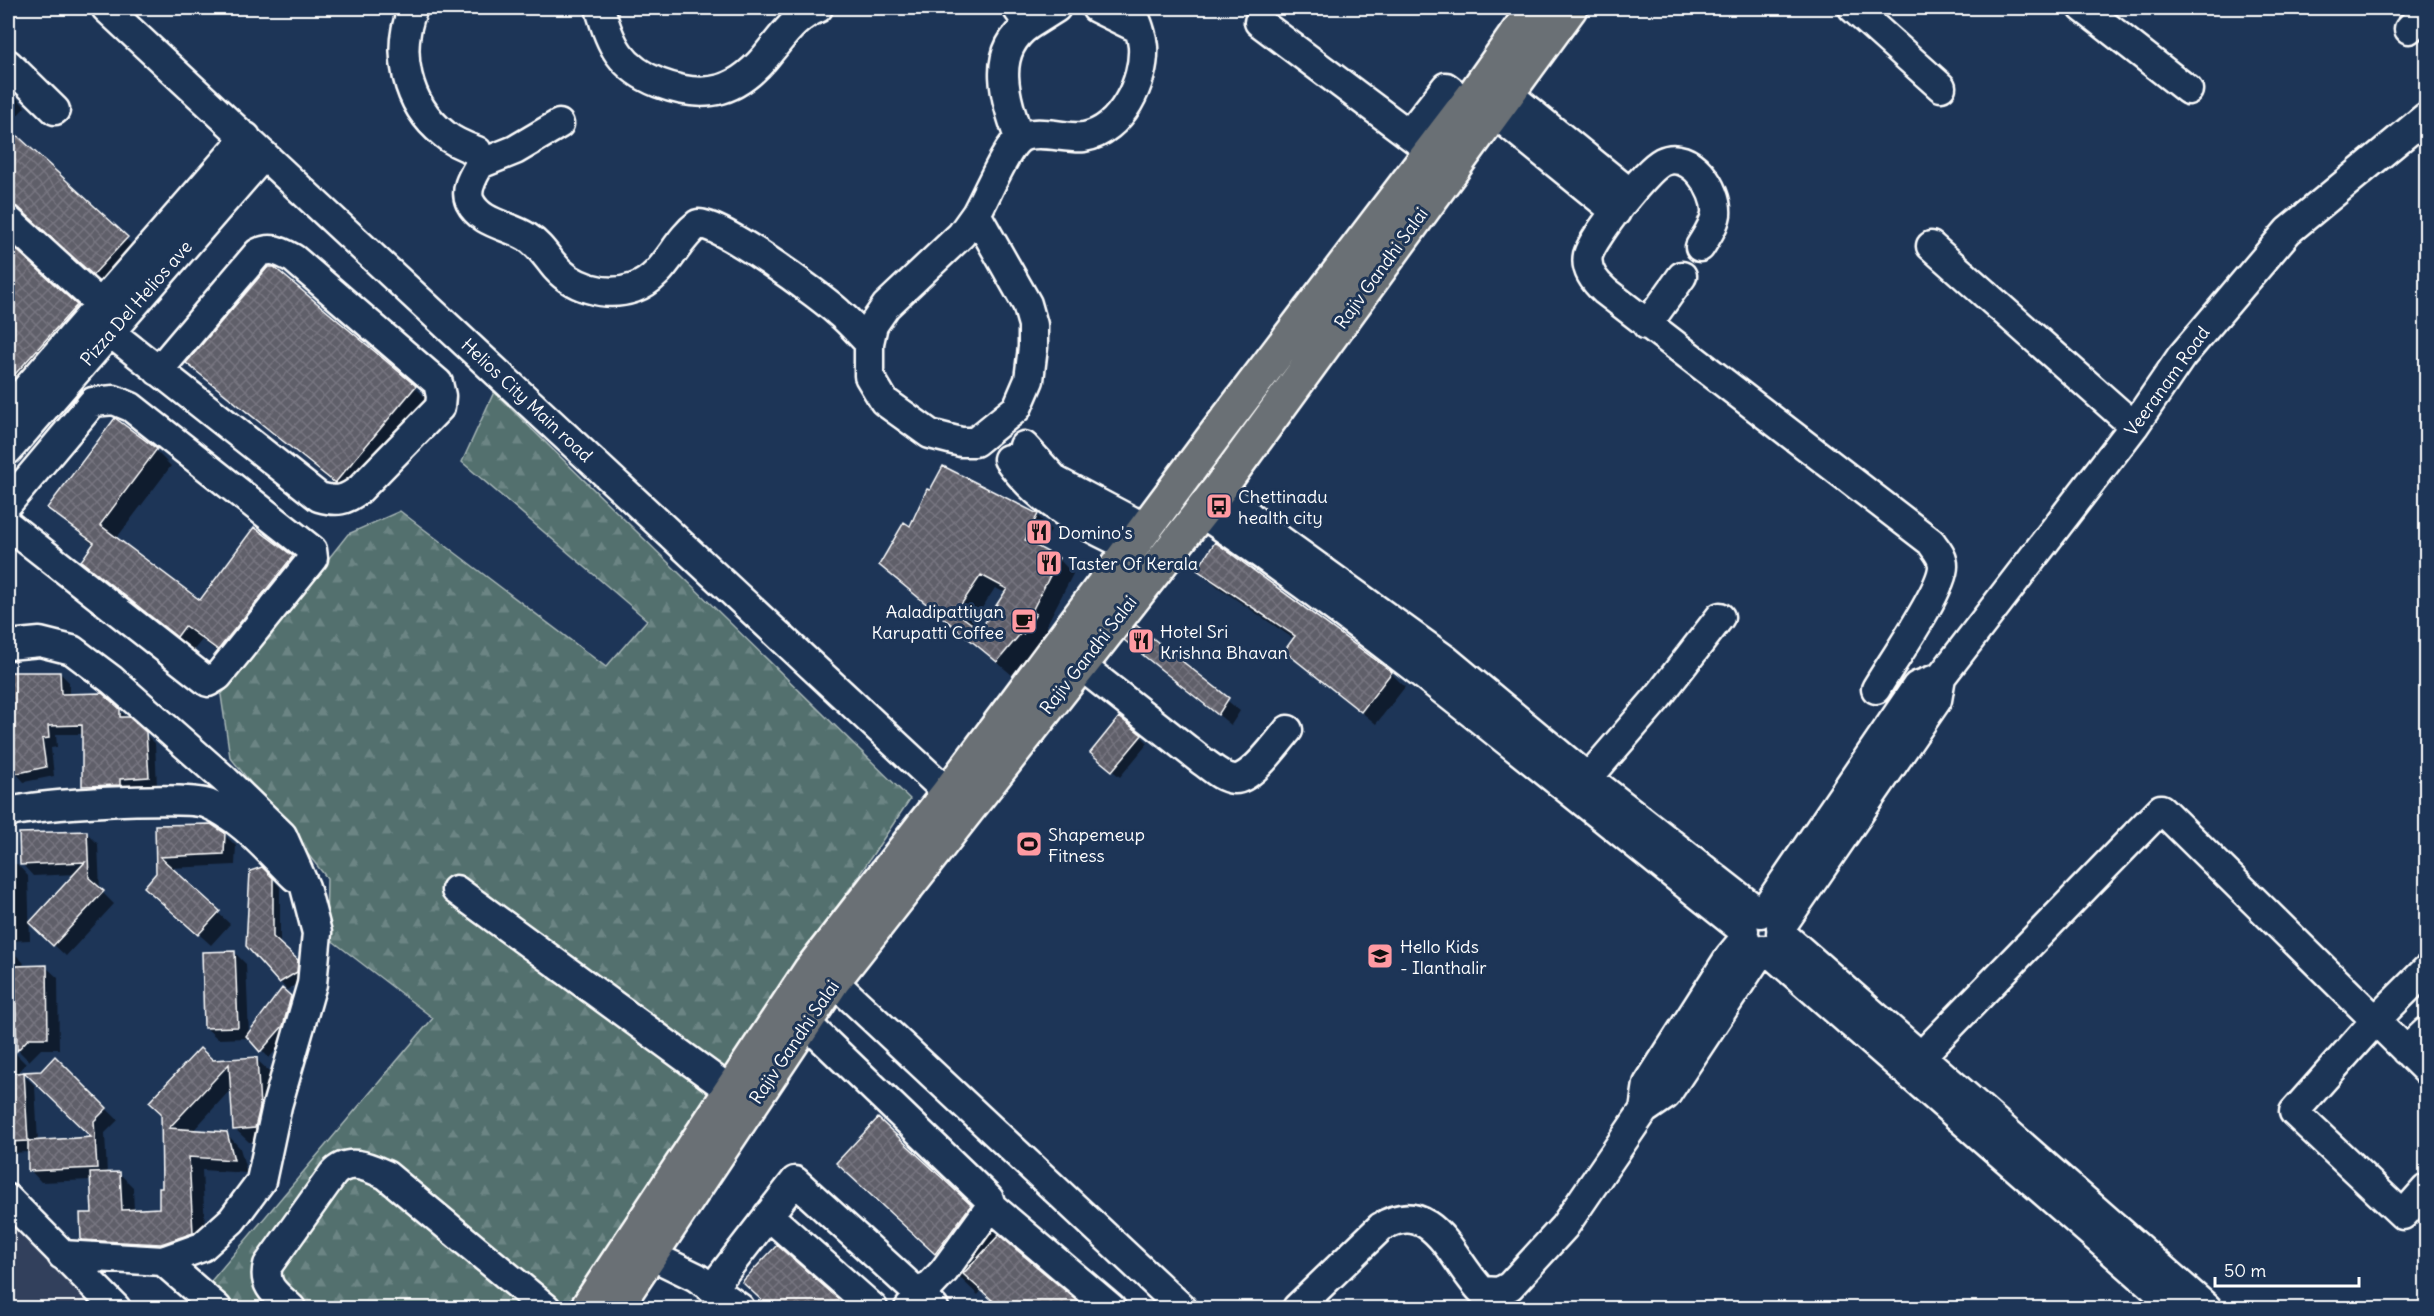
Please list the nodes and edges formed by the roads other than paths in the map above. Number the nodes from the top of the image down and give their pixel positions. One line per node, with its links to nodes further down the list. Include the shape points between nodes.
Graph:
1 (106, 8): 23 (street, Helios City Main road)
2 (413, 8): 24 (street, via 406,24 404,48 406,72 416,99 444,134 477,151)
3 (1056, 8): 11 (street)
4 (1096, 8): 12 (street)
5 (1535, 8): 17 (main road, Rajiv Gandhi Salai)
6 (1570, 8): 17 (main road, Rajiv Gandhi Salai)
7 (1853, 8): 15 (street)
8 (2083, 8): 16 (street)
9 (603, 11): 10 (street, via 613,47 633,71 676,89 700,94 722,90 756,67)
10 (800, 12)
11 (1023, 16): 21 (street, via 1007,49 1005,69 1008,105)
12 (1135, 18): 21 (street, via 1143,48 1141,72 1122,111 1104,128 1086,136)
13 (1259, 22): 22 (street)
14 (8, 64): 18 (street)
15 (1941, 87)
16 (2188, 90)
17 (1486, 96): 22 (main road, Rajiv Gandhi Salai); 25 (street); 42 (main road, Rajiv Gandhi Salai)
18 (55, 110)
19 (2427, 117): 38 (street, Veeranam Road, via 2288,231 2181,357)
20 (559, 124): 24 (street, via 515,150)
21 (1020, 138): 26 (street)
22 (1420, 143): 45 (main road, Rajiv Gandhi Salai)
23 (255, 146): 31 (street, Pizza Del Helios ave); 33 (street, Pizza Del Helios ave); 53 (street, Helios City Main road)
24 (480, 164): 34 (street, via 469,183 469,200 479,214 529,238 567,279 580,286 616,291 636,287 657,272 690,230 703,223 764,257 839,312)
25 (1623, 202): 29 (street, via 1663,161 1672,159 1693,167 1710,186 1716,210 1713,226); 32 (street, via 1592,245 1589,268 1605,291)
26 (976, 214): 34 (street, via 961,235 886,306 873,325); 36 (street, via 1027,304 1033,325 1029,380)
27 (8, 220): 31 (street)
28 (1931, 246): 38 (street)
29 (1700, 247)
30 (1682, 276): 32 (street)
31 (100, 303): 37 (street, Pizza Del Helios ave)
32 (1647, 325): 49 (street, via 1930,542 1941,555 1938,585)
33 (111, 333): 35 (street); 40 (street, Pizza Del Helios ave)
34 (869, 343): 39 (street, via 869,376 884,401 930,434 945,440)
35 (158, 371): 35 (street, via 266,248 294,259 438,383 440,407 360,489 348,499 336,502 319,497)
36 (1017, 408): 39 (street); 41 (street, via 1026,422)
37 (8, 410)
38 (2134, 426): 57 (street, Veeranam Road, via 1941,677 1917,687)
39 (975, 442): 41 (street, via 999,457)
40 (8, 450)
41 (1016, 453): 45 (street, via 1024,481 1039,495 1080,523)
42 (1210, 501): 48 (main road, Rajiv Gandhi Salai); 51 (street, via 1264,555 1424,659)
43 (8, 503): 44 (street, via 93,402 114,400 131,407 312,550 314,558 218,676 208,682)
44 (8, 525)
45 (1138, 538): 53 (main road, Rajiv Gandhi Salai)
46 (1720, 617): 52 (street)
47 (8, 645): 55 (street, via 40,642 72,650 112,680 282,835)
48 (1080, 665): 50 (street, via 1222,776 1241,779); 59 (main road, Rajiv Gandhi Salai)
49 (1876, 689)
50 (1288, 730)
51 (1553, 764): 52 (street); 57 (street)
52 (1588, 778): 57 (street)
53 (948, 793): 66 (main road, Rajiv Gandhi Salai, via 810,971)
54 (8, 813): 55 (street, via 144,800 206,803 243,828)
55 (305, 887): 73 (street, via 317,933 312,984 277,1106 261,1181 232,1220 202,1246)
56 (456, 890): 66 (street)
57 (1758, 938): 64 (street); 75 (street, via 1666,1095 1644,1110); 88 (street)
58 (2427, 970): 60 (street)
59 (833, 981): 61 (main road, Rajiv Gandhi Salai); 86 (street)
60 (2375, 1021): 63 (street); 64 (street, via 2161,809); 67 (street, via 2294,1112 2403,1215)
61 (806, 1023): 69 (street, via 989,1199); 71 (main road, Rajiv Gandhi Salai, via 688,1203)
62 (2427, 1032): 63 (street)
63 (2406, 1050): 65 (street)
64 (1921, 1056): 89 (street)
65 (2427, 1070)
66 (731, 1091): 71 (main road, Rajiv Gandhi Salai)
67 (2427, 1189)
68 (8, 1199): 72 (street)
69 (991, 1206): 76 (street); 85 (street)
70 (768, 1215): 74 (street); 76 (street, via 795,1181); 84 (street)
71 (640, 1249): 74 (street); 81 (main road, Rajiv Gandhi Salai); 82 (main road, Rajiv Gandhi Salai)
72 (62, 1255): 73 (street); 77 (street)
73 (163, 1262): 78 (street)
74 (713, 1287): 83 (street)
75 (1513, 1297): 87 (street, via 1482,1291 1438,1234 1426,1223 1405,1217 1394,1218 1381,1227)
76 (921, 1304)
77 (116, 1308)
78 (218, 1308)
79 (291, 1308): 80 (street, via 271,1290 266,1280 268,1265 333,1174 355,1164 386,1175)
80 (546, 1308)
81 (587, 1308)
82 (615, 1308)
83 (740, 1308)
84 (873, 1308)
85 (1111, 1308)
86 (1182, 1308)
87 (1297, 1308)
88 (2177, 1308)
89 (2207, 1308)

